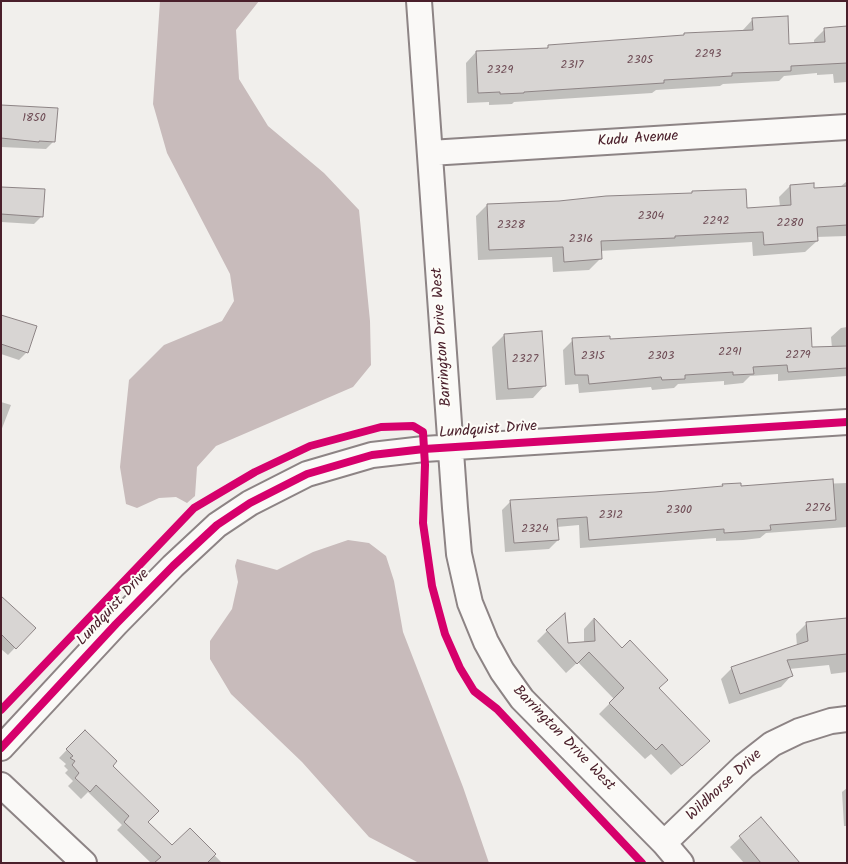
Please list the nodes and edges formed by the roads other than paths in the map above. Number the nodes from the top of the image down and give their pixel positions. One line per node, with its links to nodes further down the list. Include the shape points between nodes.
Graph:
1 (419, 1): 3 (street, Barrington Drive West)
2 (847, 127): 3 (street, Kudu Avenue)
3 (430, 153): 5 (street, Barrington Drive West)
4 (847, 422): 5 (street, Lundquist Drive)
5 (451, 447): 7 (street, Lundquist Drive, via 372,455 307,474 250,503 217,525 116,624); 9 (street, Barrington Drive West, via 459,554 470,603 490,649 522,699)
6 (847, 719): 9 (street, Wildhorse Drive, via 799,731 772,744 744,766)
7 (1, 748)
8 (1, 785): 10 (street)
9 (664, 843): 11 (street, Barrington Drive West)
10 (84, 863)
11 (681, 863)

